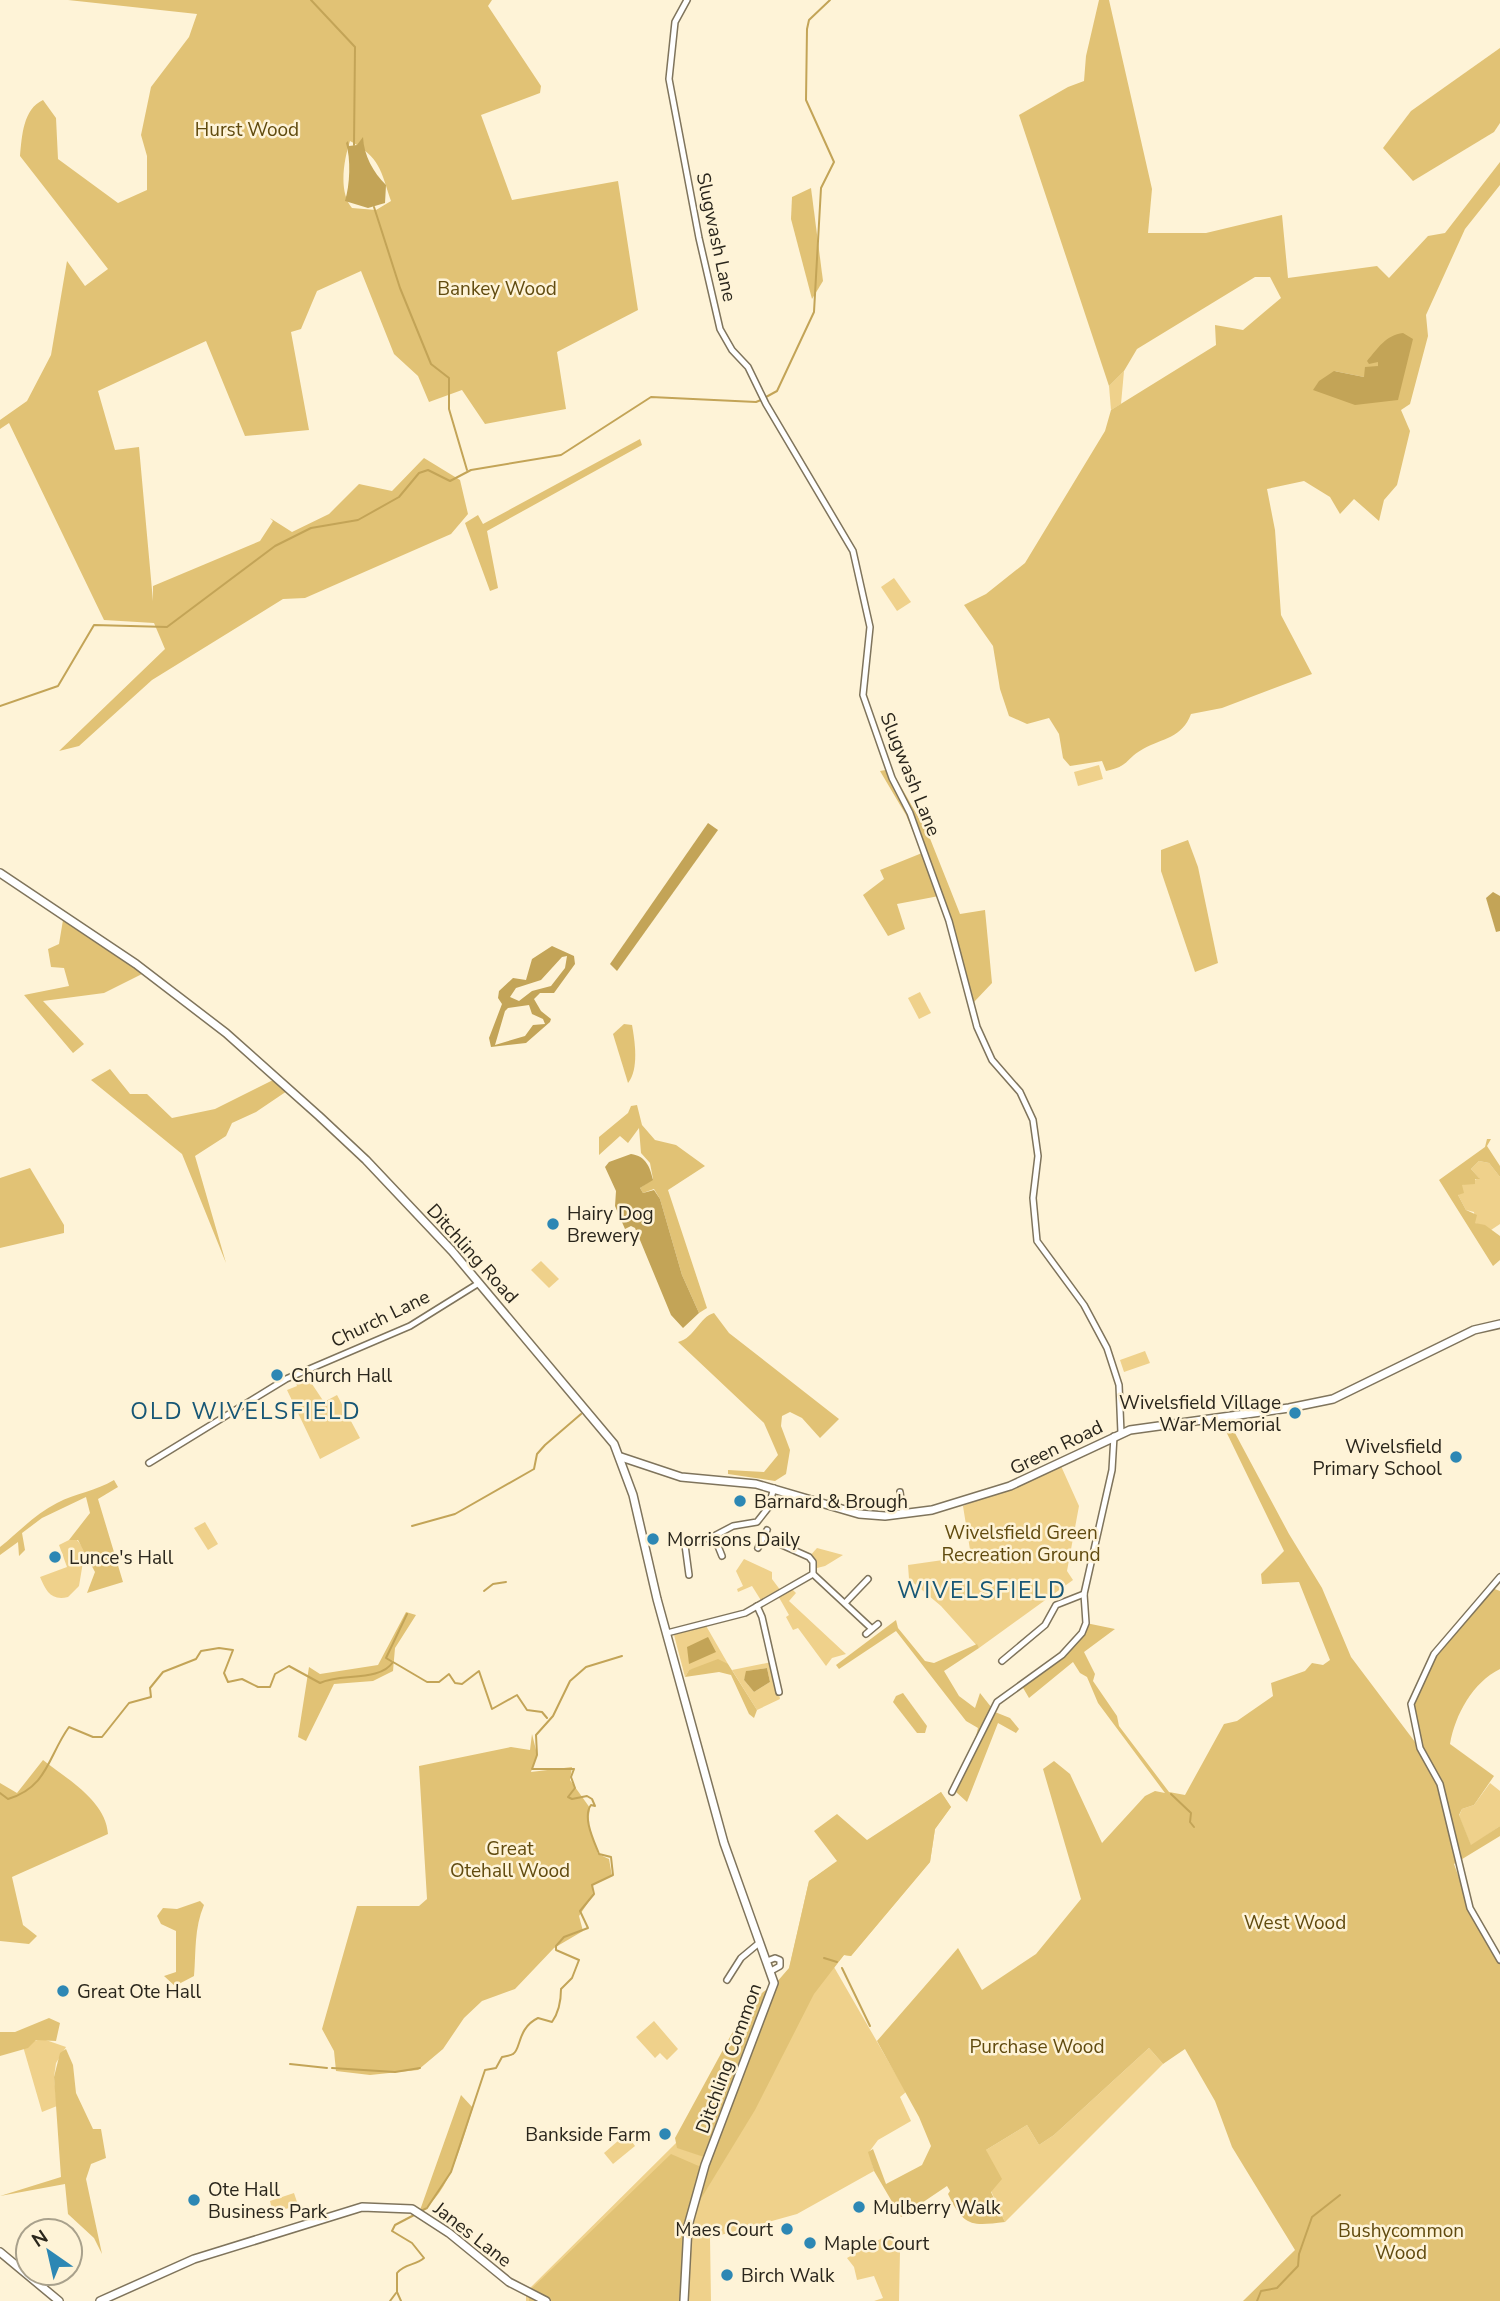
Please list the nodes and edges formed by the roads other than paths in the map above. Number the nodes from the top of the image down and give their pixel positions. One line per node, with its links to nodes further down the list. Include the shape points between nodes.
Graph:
1 (687, 0): 6 (street, Slugwash Lane, via 675,22 669,79 720,329 748,368 853,551 870,627 863,695 957,943 980,1035 1033,1120 1038,1140 1033,1198 1037,1241 1084,1305 1107,1348 1117,1376)
2 (0, 873): 3 (main road, Ditchling Road, via 136,964 226,1033 366,1160)
3 (478, 1283): 7 (main road, Ditchling Road); 8 (street, Church Lane, via 410,1326 286,1379)
4 (1498, 1324): 5 (main road); 6 (main road, Green Road, via 1474,1330 1325,1402)
5 (1500, 1333)
6 (1118, 1435): 11 (main road, Green Road, via 999,1491); 21 (street, Slugwash Lane)
7 (621, 1457): 9 (main road, Green Road, via 681,1476); 26 (main road, Ditchling Road)
8 (149, 1463)
9 (774, 1488): 11 (main road, Green Road, via 859,1514); 13 (street, via 768,1508 757,1522 733,1526)
10 (900, 1492): 11 (street)
11 (903, 1514)
12 (767, 1530): 14 (street)
13 (714, 1536): 16 (street); 18 (street, via 685,1545)
14 (764, 1537): 15 (street); 17 (street, via 809,1558)
15 (758, 1548)
16 (722, 1556)
17 (813, 1574): 22 (street); 23 (street)
18 (689, 1575)
19 (1500, 1577): 33 (street, via 1434,1654 1411,1704 1420,1748 1440,1783 1470,1908)
20 (869, 1579): 22 (street)
21 (1084, 1594): 28 (street, via 1056,1605 1045,1625); 30 (street, Slugwash Lane, via 1086,1623 1077,1642 997,1702)
22 (845, 1603): 25 (street)
23 (757, 1605): 26 (street, via 745,1613); 29 (street)
24 (878, 1624): 25 (street)
25 (871, 1628): 27 (street)
26 (667, 1633): 31 (main road, Ditchling Road)
27 (866, 1634)
28 (1002, 1661)
29 (780, 1686)
30 (951, 1793)
31 (713, 1801): 32 (main road, Ditchling Common)
32 (759, 1943): 34 (main road, Ditchling Common); 36 (street, via 727,1972)
33 (1500, 1960)
34 (767, 1961): 35 (main road, Ditchling Common); 35 (street, via 780,1960 780,1966)
35 (771, 1971): 41 (main road, Ditchling Common, via 774,1986 707,2158 688,2226)
36 (727, 1980)
37 (0, 2252): 38 (main road)
38 (59, 2301)
39 (100, 2301): 40 (main road, Janes Lane, via 192,2260 362,2207 412,2209 509,2282)
40 (545, 2301)
41 (684, 2301)

